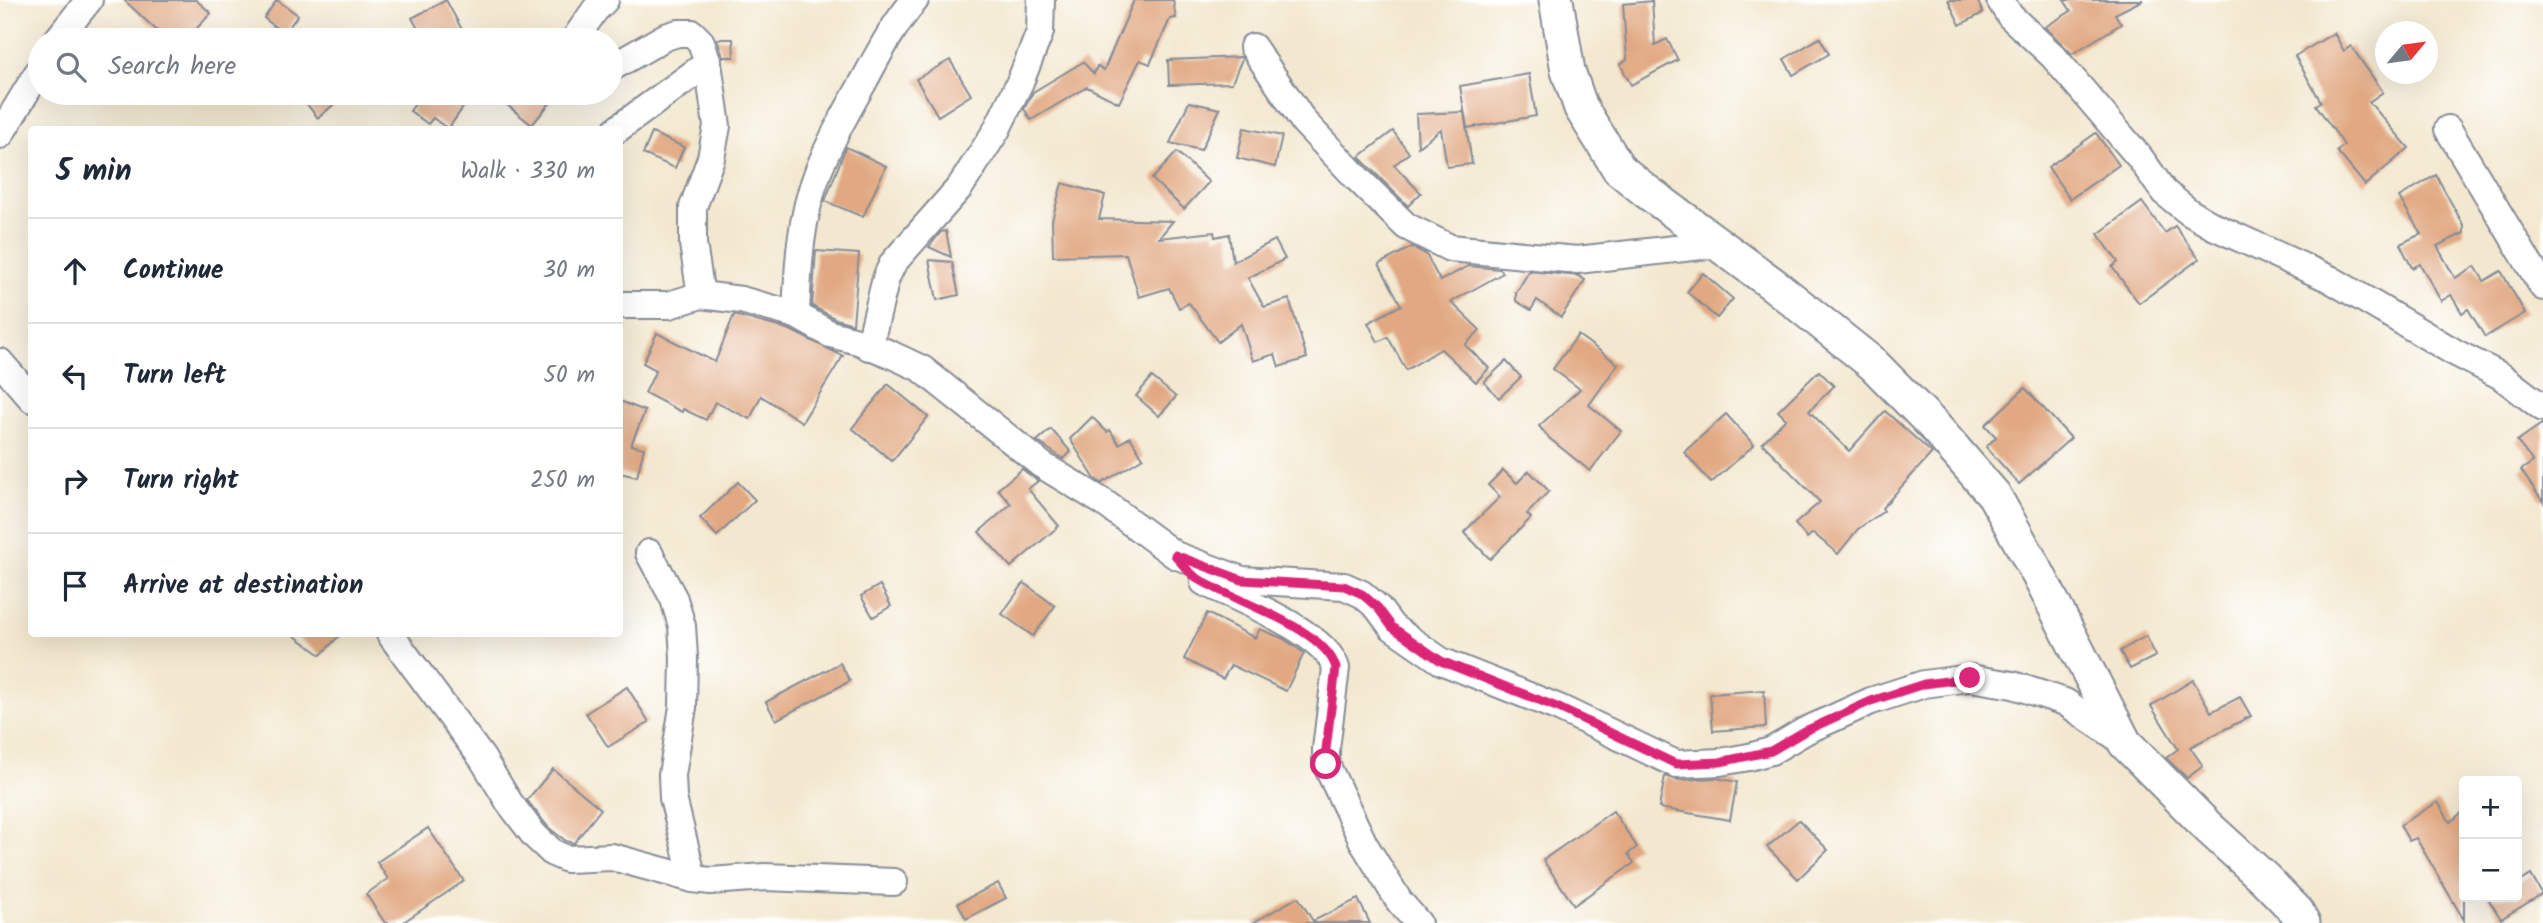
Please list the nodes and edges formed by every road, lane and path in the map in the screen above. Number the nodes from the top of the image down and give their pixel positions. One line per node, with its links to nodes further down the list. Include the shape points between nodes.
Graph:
1 (89, 0): 7 (street)
2 (605, 0): 8 (street)
3 (915, 0): 20 (street, via 884,44 818,173 799,251)
4 (1041, 0): 21 (street, via 1040,32 996,131 960,187 893,262)
5 (1556, 0): 16 (street, via 1568,71 1581,108 1619,169)
6 (2000, 0): 24 (street, via 2140,158 2164,192 2189,212 2330,279 2501,376)
7 (67, 28)
8 (582, 28)
9 (1253, 47): 16 (street, via 1304,122 1358,179 1406,226 1450,248 1577,260)
10 (623, 62): 11 (street, via 678,33 692,33 701,41)
11 (708, 63): 13 (street); 18 (street, via 717,126 693,207)
12 (28, 89): 15 (street)
13 (621, 126)
14 (2448, 129): 17 (street)
15 (0, 135)
16 (1720, 244): 28 (street, via 1872,364 1980,477 2038,574)
17 (2543, 287)
18 (701, 295): 19 (street, via 669,305); 20 (street)
19 (623, 305)
20 (796, 315): 21 (street, via 830,334)
21 (869, 347): 26 (street, via 922,369 1042,465 1103,502)
22 (0, 362): 23 (street)
23 (28, 394)
24 (2543, 408)
25 (649, 553): 29 (street, via 674,599 682,626 683,706 672,775 673,798)
26 (1175, 555): 28 (street, via 1242,580 1344,586 1362,594 1392,627 1441,661 1559,708 1676,764 1720,762 1771,751 1871,701 1924,684 1970,678 2013,685 2065,702); 31 (street, via 1201,581 1309,636 1333,658 1336,668 1326,764 1364,844)
27 (392, 637): 29 (street, via 517,813 552,853 567,859 612,857)
28 (2125, 743): 32 (street, via 2265,879)
29 (693, 879): 30 (street)
30 (894, 882)
31 (1418, 923)
32 (2303, 923)

